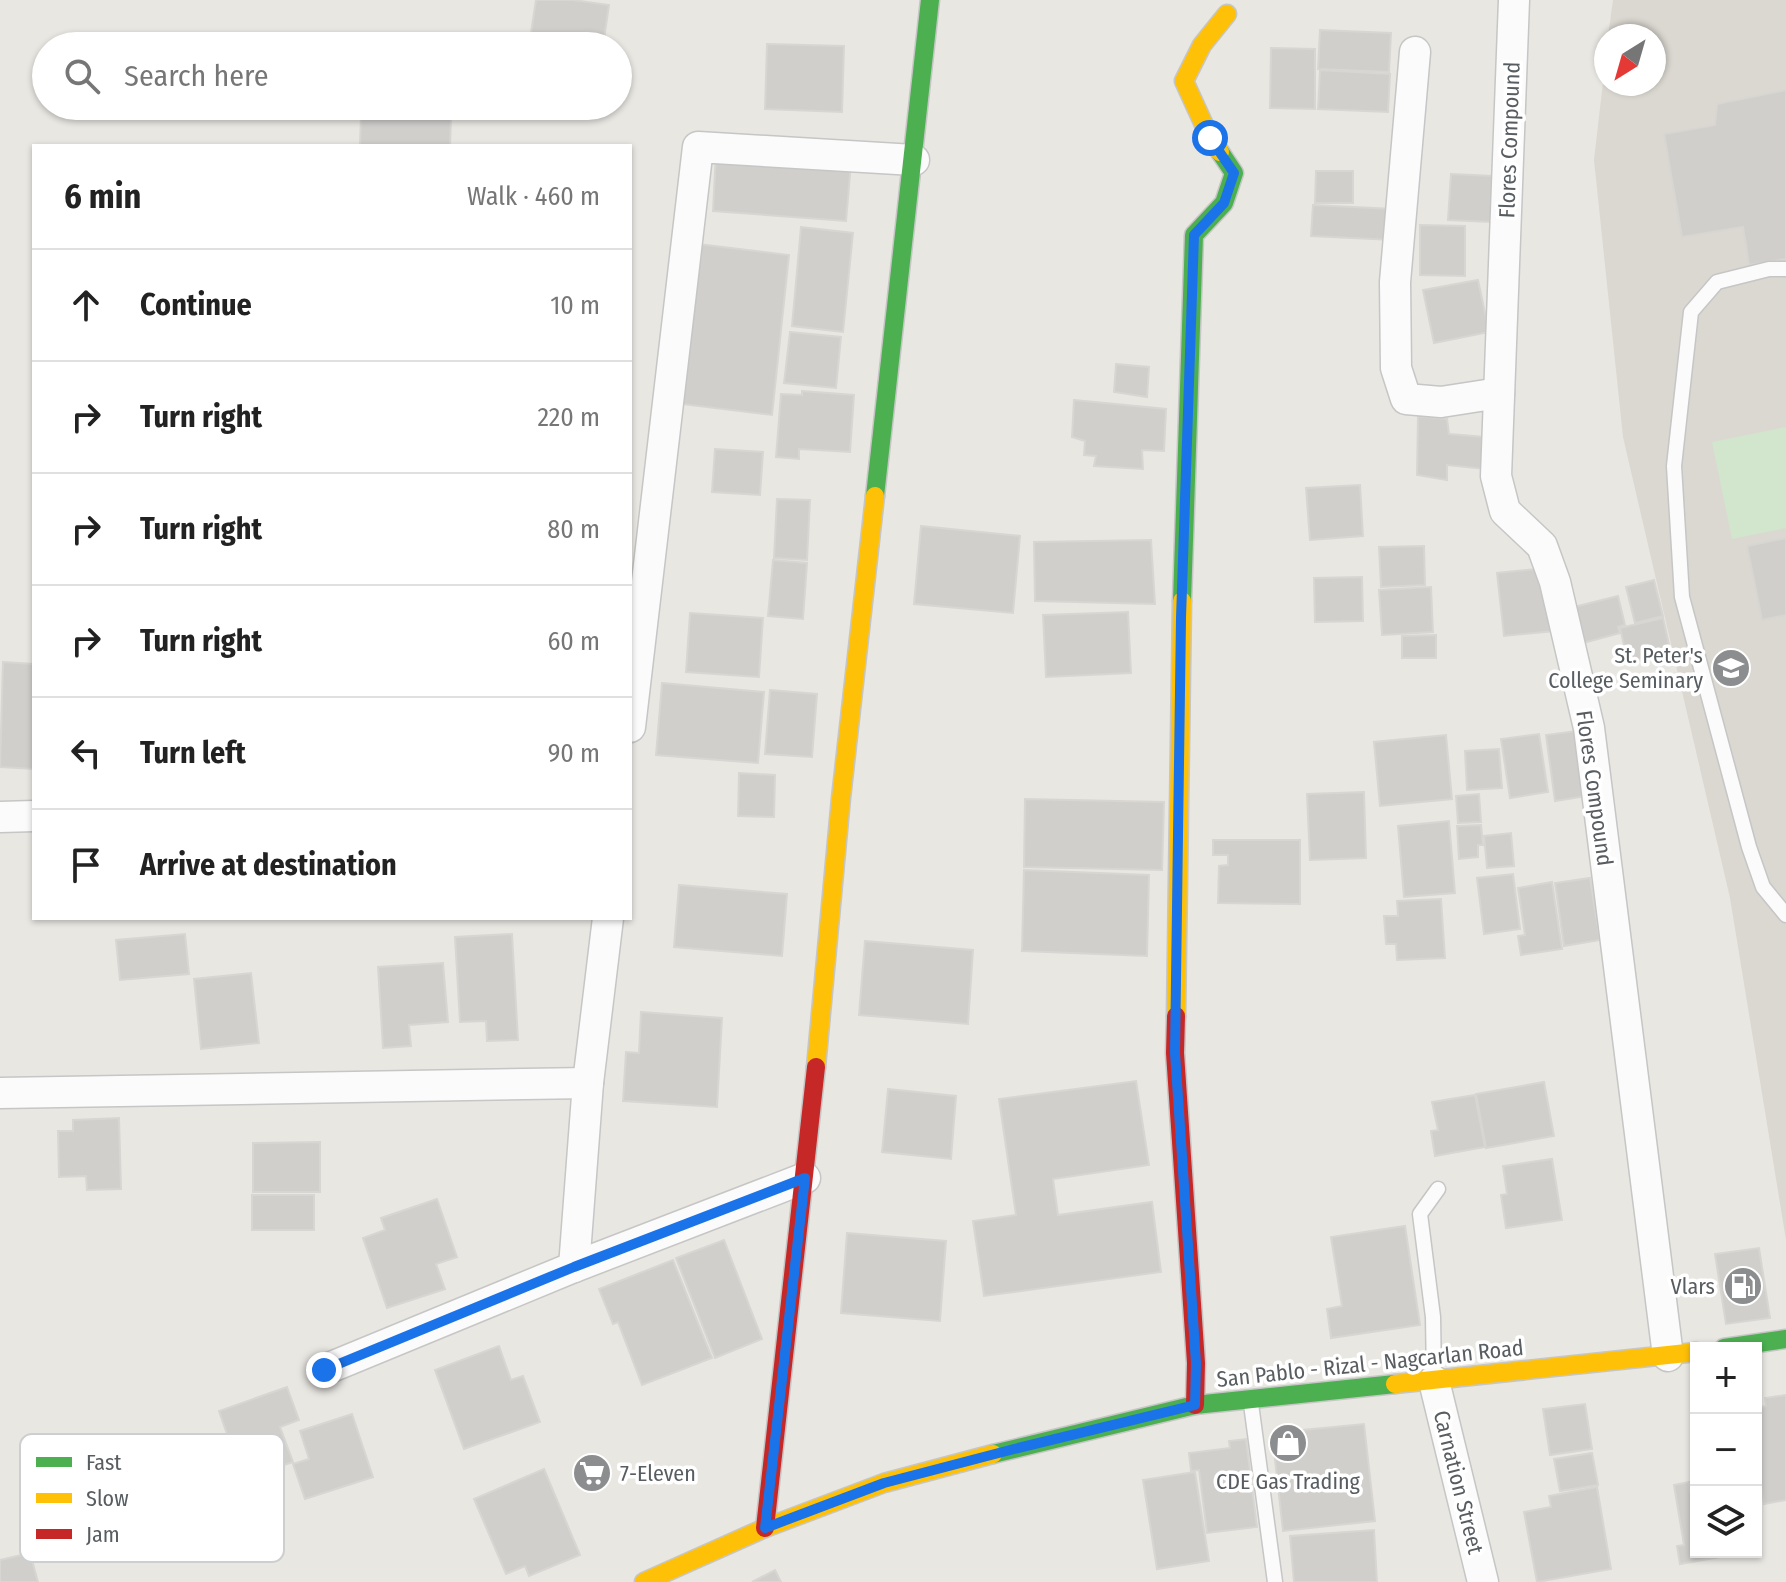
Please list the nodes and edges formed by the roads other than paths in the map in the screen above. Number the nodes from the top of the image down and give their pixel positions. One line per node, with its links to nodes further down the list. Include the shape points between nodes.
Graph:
1 (930, 0): 5 (street)
2 (1514, 0): 7 (street, Flores Compound)
3 (1227, 14): 24 (street, via 1202,45 1184,81 1210,138 1234,173 1224,203 1194,235 1182,586 1175,1053)
4 (1415, 52): 7 (street, via 1395,282 1396,368 1406,399 1441,402)
5 (914, 160): 8 (street, via 698,147); 15 (street, via 841,798)
6 (1786, 269): 11 (lane, via 1717,282 1691,312 1674,466 1682,597 1749,847 1763,887)
7 (1499, 393): 20 (street, Flores Compound, via 1496,476 1505,511 1542,546 1589,728)
8 (632, 709)
9 (32, 816): 10 (street)
10 (0, 817)
11 (1786, 915)
12 (608, 920): 13 (street)
13 (588, 1083): 14 (street); 17 (street)
14 (0, 1093)
15 (805, 1178): 17 (street); 25 (street)
16 (1438, 1189): 22 (lane, via 1420,1214 1433,1317)
17 (574, 1267): 21 (street)
18 (1786, 1339): 19 (street)
19 (1762, 1342)
20 (1682, 1354): 22 (street, San Pablo - Rizal - Nagcarlan Road)
21 (324, 1370)
22 (1434, 1381): 23 (street, San Pablo - Rizal - Nagcarlan Road); 28 (street, Carnation Street)
23 (1251, 1399): 24 (street, San Pablo - Rizal - Nagcarlan Road); 27 (lane)
24 (1195, 1405): 25 (street, San Pablo - Rizal - Nagcarlan Road, via 884,1483)
25 (765, 1528): 26 (street, San Pablo - Rizal - Nagcarlan Road)
26 (644, 1582)
27 (1275, 1582)
28 (1483, 1582)

